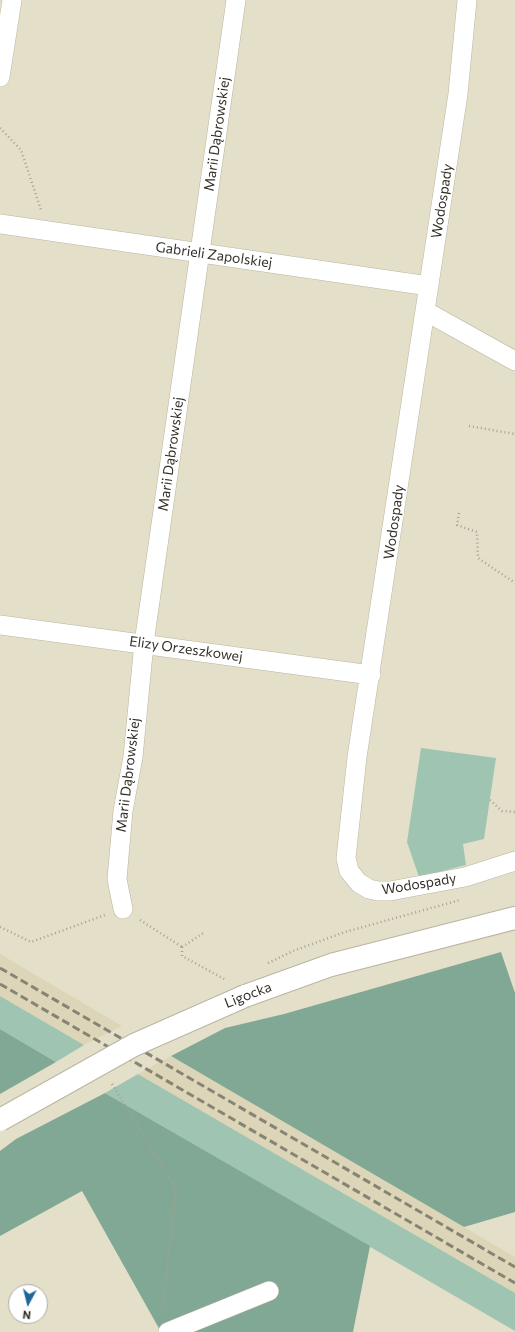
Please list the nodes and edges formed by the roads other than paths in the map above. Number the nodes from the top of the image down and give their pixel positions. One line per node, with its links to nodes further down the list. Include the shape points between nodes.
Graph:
1 (12, 0): 4 (street)
2 (236, 0): 6 (street, Marii Dąbrowskiej)
3 (467, 0): 7 (street, Wodospady, via 458,94)
4 (0, 77)
5 (0, 224): 6 (street, Gabrieli Zapolskiej)
6 (199, 253): 7 (street, Gabrieli Zapolskiej); 11 (street, Marii Dąbrowskiej)
7 (429, 286): 8 (street, Wodospady)
8 (425, 311): 9 (street); 12 (street, Wodospady)
9 (515, 361)
10 (0, 625): 11 (street, Elizy Orzeszkowej)
11 (144, 643): 12 (street, Elizy Orzeszkowej); 14 (street, Marii Dąbrowskiej, via 133,757 119,846 117,879)
12 (371, 675): 13 (street, Wodospady, via 357,757 347,843 347,865 353,877 369,889 390,891 465,877)
13 (513, 861)
14 (122, 909)
15 (515, 918): 16 (street, Ligocka, bridge, via 331,965 245,996 128,1048)
16 (0, 1120)
17 (269, 1291): 18 (street)
18 (165, 1324)

